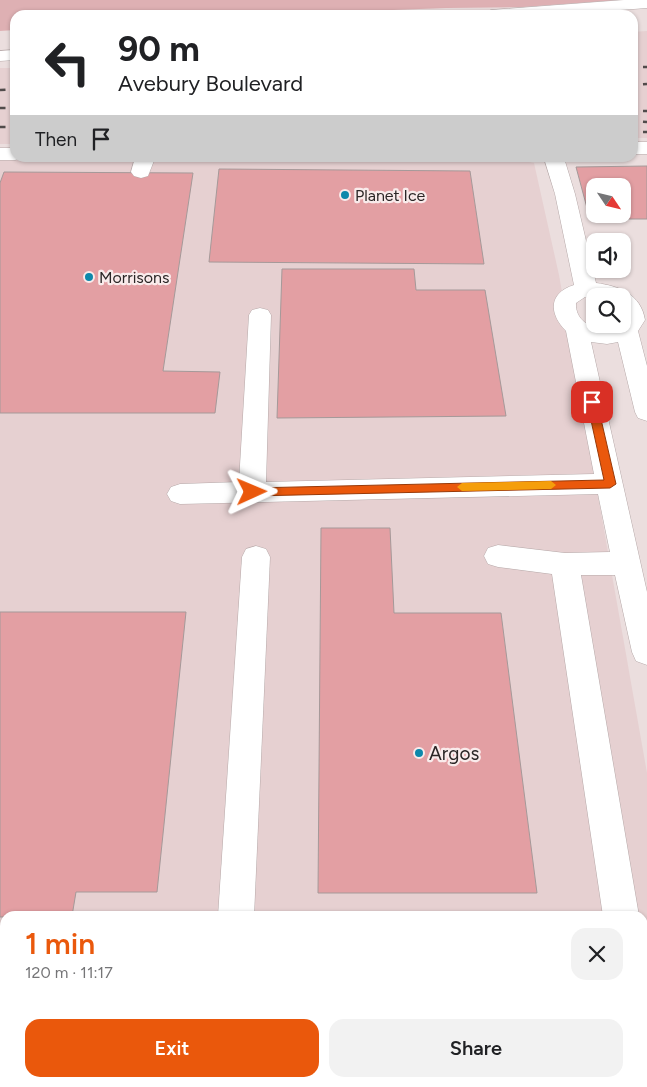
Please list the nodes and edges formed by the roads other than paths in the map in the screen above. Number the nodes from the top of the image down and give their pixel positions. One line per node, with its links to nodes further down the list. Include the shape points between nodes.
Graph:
1 (647, 3): 2 (main road)
2 (557, 10)
3 (556, 162): 4 (main road)
4 (586, 290): 7 (main road, via 568,297 563,309 568,322)
5 (260, 315): 13 (main road)
6 (631, 321): 11 (main road)
7 (577, 329): 8 (main road); 12 (main road)
8 (586, 332)
9 (587, 333): 10 (main road, via 603,336)
10 (617, 333)
11 (647, 412)
12 (610, 484): 13 (main road); 17 (main road)
13 (252, 492): 14 (main road)
14 (180, 494)
15 (498, 556): 18 (main road)
16 (256, 557): 20 (main road)
17 (626, 563): 18 (main road); 19 (main road)
18 (565, 564): 21 (main road)
19 (647, 652)
20 (236, 911)
21 (620, 911)

